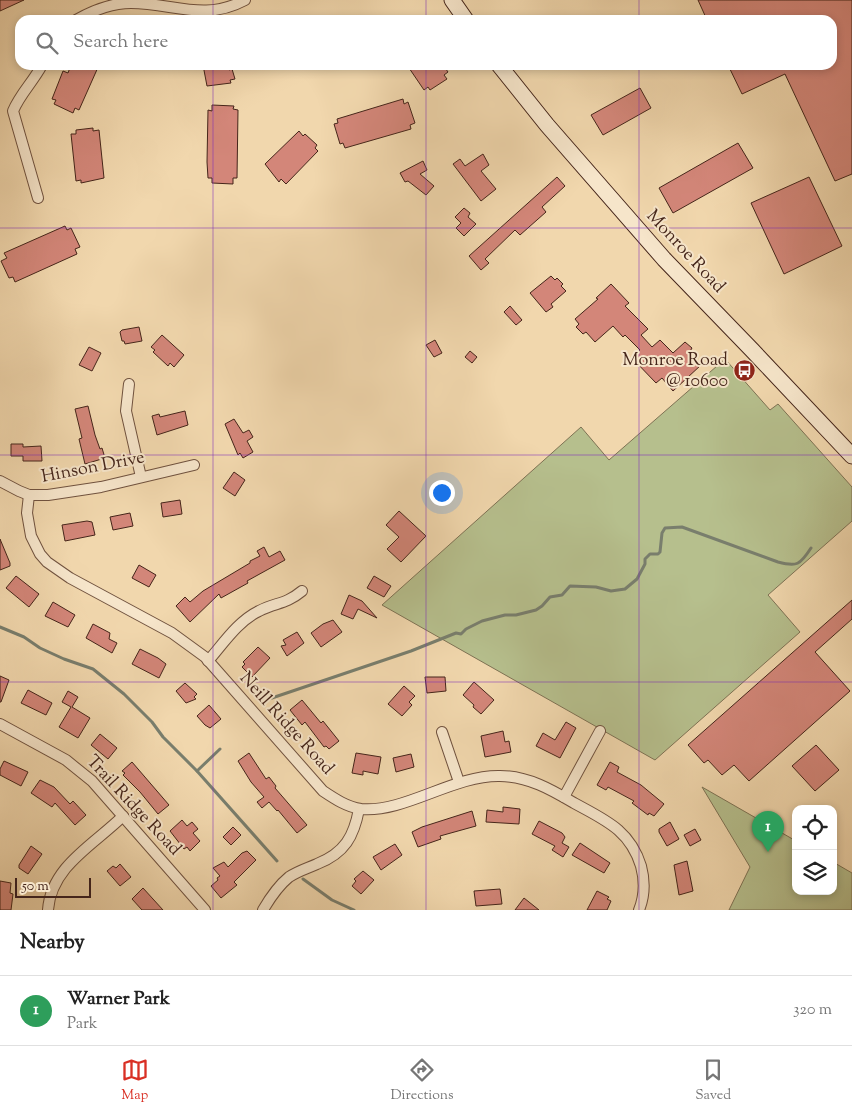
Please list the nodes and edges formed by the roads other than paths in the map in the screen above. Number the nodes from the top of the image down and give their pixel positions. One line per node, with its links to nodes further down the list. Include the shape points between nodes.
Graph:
1 (245, 0): 3 (street, via 220,10 203,12 130,3)
2 (452, 0): 4 (main road)
3 (87, 15)
4 (462, 15)
5 (39, 70): 7 (street, via 17,100 13,111)
6 (503, 70): 9 (main road, Monroe Road, via 649,242)
7 (38, 198)
8 (129, 384): 11 (street, via 126,411)
9 (852, 456)
10 (194, 465): 11 (street, Hinson Drive)
11 (141, 477): 13 (street, Hinson Drive, via 64,493)
12 (0, 481): 13 (street, Hinson Drive)
13 (29, 494): 15 (street, Neill Ridge Road, via 27,513 31,536 47,562 70,578 172,633)
14 (302, 592): 15 (street, via 287,602 248,618)
15 (208, 661): 21 (street, Neill Ridge Road, via 319,787 344,804)
16 (0, 724): 22 (street, Trail Ridge Road, via 66,760 92,781)
17 (600, 731): 20 (street)
18 (442, 732): 19 (street)
19 (459, 782): 20 (street, Neill Ridge Road, via 513,777 536,783); 21 (street, Neill Ridge Road, via 400,803)
20 (564, 797): 26 (street, Neill Ridge Road, via 620,830 633,845 644,881)
21 (360, 809): 25 (street, via 356,827 347,843 326,860 288,878 273,893)
22 (123, 816): 23 (street, via 61,873); 24 (street, Trail Ridge Road)
23 (48, 910)
24 (205, 910)
25 (263, 910)
26 (639, 910)

